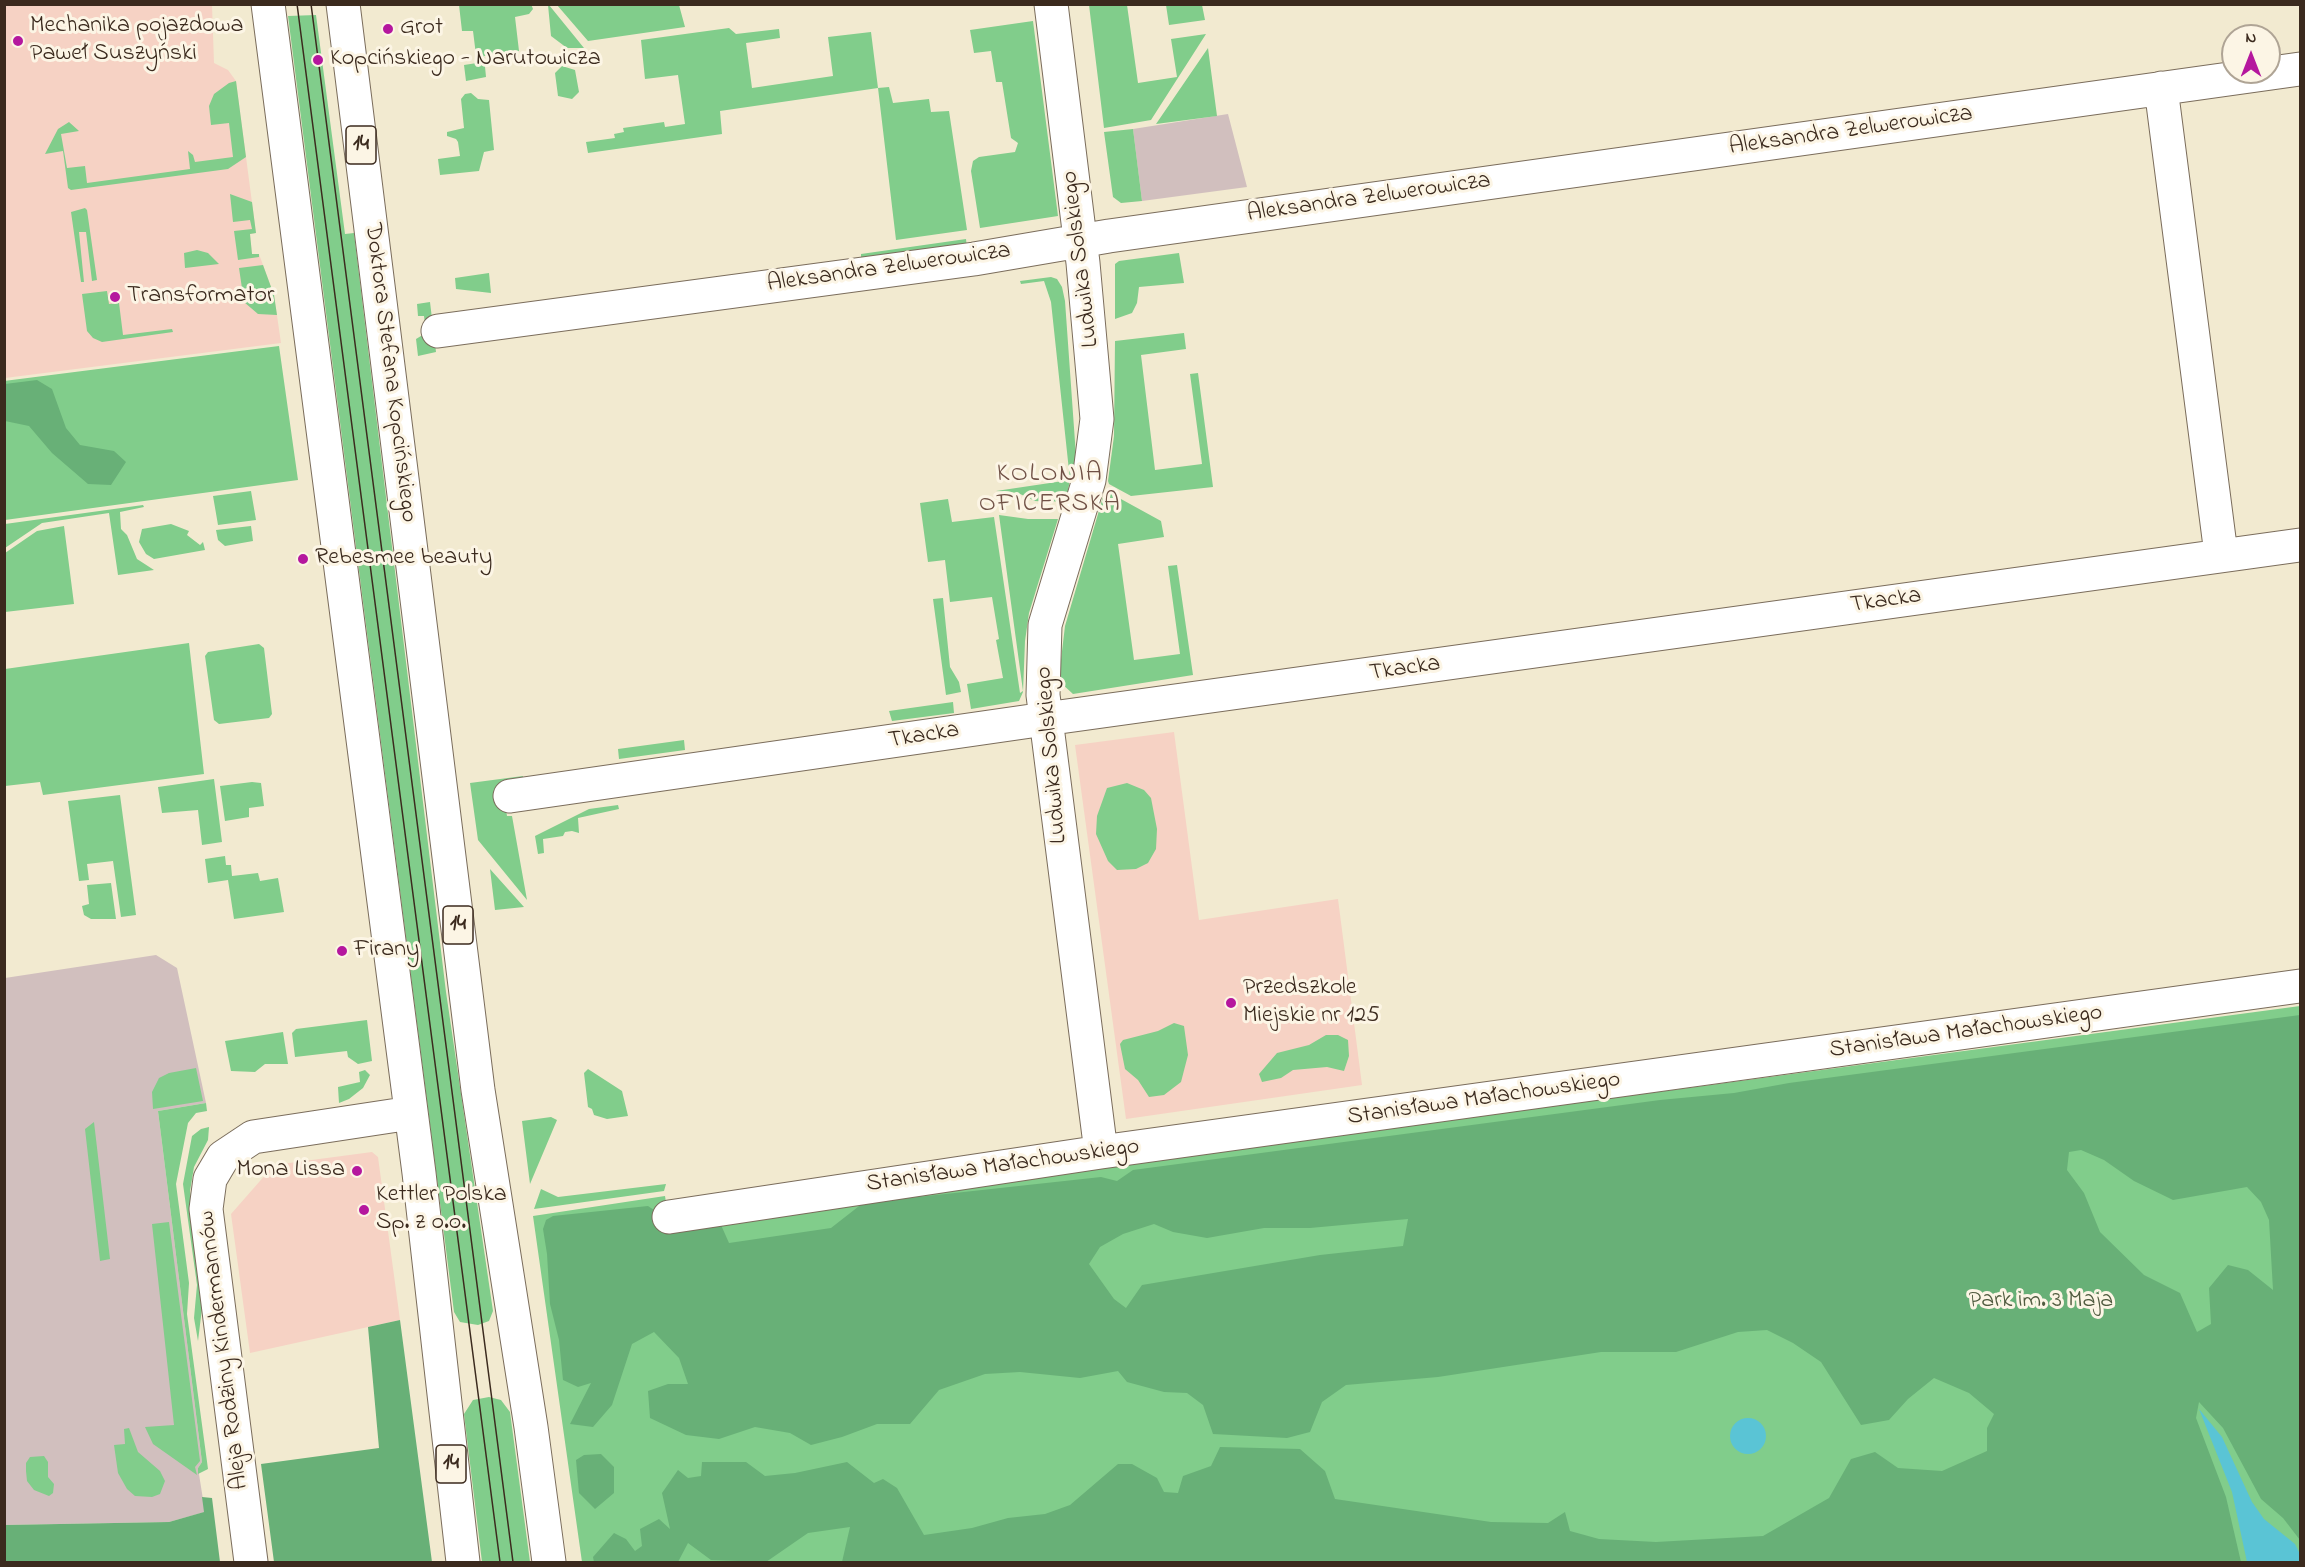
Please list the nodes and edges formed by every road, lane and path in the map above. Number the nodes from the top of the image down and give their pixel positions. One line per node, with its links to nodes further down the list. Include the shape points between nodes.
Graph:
1 (268, 4): 13 (street, 14)
2 (343, 4): 18 (street, Doktora Stefana Kopcińskiego / 14, via 478,1090)
3 (1051, 4): 6 (street, Ludwika Solskiego)
4 (2301, 69): 5 (street, Aleksandra Zelwerowicza)
5 (2161, 88): 6 (street, Aleksandra Zelwerowicza); 9 (street)
6 (1081, 242): 7 (street, Aleksandra Zelwerowicza); 10 (street, Ludwika Solskiego, via 1096,393 1096,438 1089,480 1045,625)
7 (438, 331)
8 (2301, 545): 9 (street, Tkacka)
9 (2221, 554): 10 (street, Tkacka)
10 (1045, 719): 11 (street, Tkacka); 14 (street, Ludwika Solskiego)
11 (510, 796)
12 (2301, 986): 14 (street, Stanisława Małachowskiego)
13 (411, 1113): 16 (street, Aleja Rodziny Kindermannów, via 253,1137 223,1157 213,1171 206,1209); 17 (street, 14)
14 (1101, 1152): 15 (street, Stanisława Małachowskiego)
15 (669, 1217)
16 (250, 1563)
17 (463, 1563)
18 (549, 1563)

